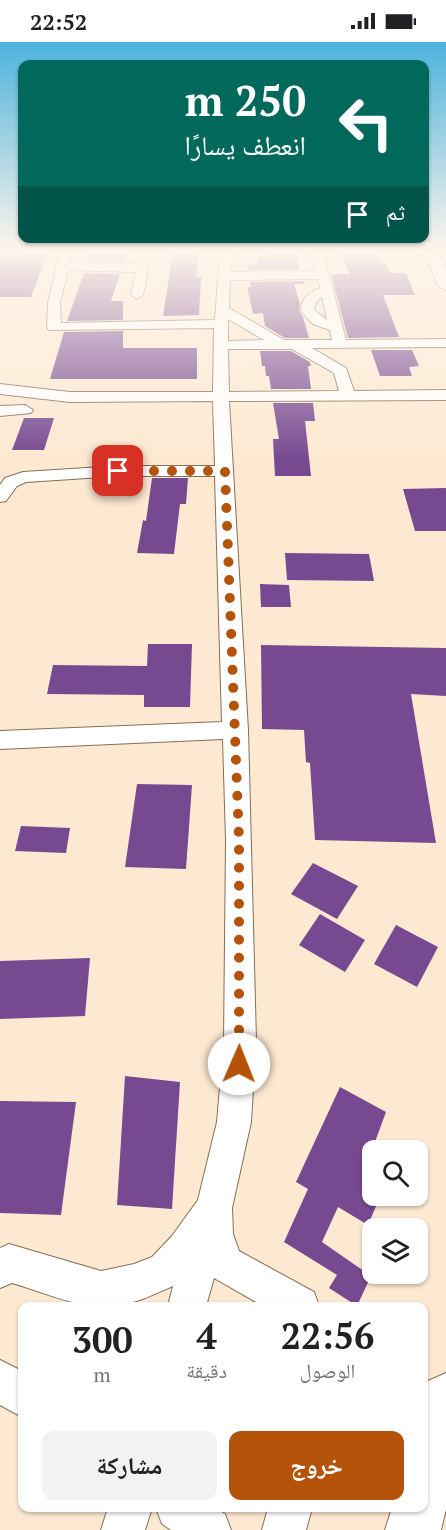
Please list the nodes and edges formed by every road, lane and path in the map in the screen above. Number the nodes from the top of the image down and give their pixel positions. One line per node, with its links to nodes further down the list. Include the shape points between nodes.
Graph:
1 (54, 321): 5 (street, via 54,327)
2 (221, 321): 5 (street)
3 (319, 321): 6 (street)
4 (334, 321): 6 (street)
5 (221, 326): 10 (street); 10 (street); 15 (street)
6 (336, 328): 8 (street)
7 (446, 343): 9 (street)
8 (340, 344): 9 (street); 10 (street)
9 (379, 344): 11 (street)
10 (289, 345): 11 (street)
11 (350, 364): 14 (street)
12 (0, 389): 15 (street, via 47,396)
13 (446, 395): 14 (street)
14 (348, 396): 15 (street)
15 (221, 397): 18 (street)
16 (24, 410): 17 (street)
17 (0, 411)
18 (225, 471): 19 (street, via 118,471 23,477 11,482); 20 (street)
19 (0, 497)
20 (236, 730): 21 (street); 22 (street, via 238,1088)
21 (0, 741)
22 (214, 1208): 23 (street, via 165,1270 134,1283 101,1290 9,1263); 24 (street); 25 (street, via 214,1233 226,1263)
23 (0, 1269)
24 (188, 1302)
25 (293, 1302)
26 (0, 1380): 27 (street)
27 (18, 1393)
28 (446, 1399): 29 (main road)
29 (428, 1472)
30 (129, 1512): 34 (street)
31 (184, 1512): 35 (street)
32 (289, 1512): 36 (street)
33 (418, 1512): 37 (main road)
34 (123, 1530)
35 (209, 1530)
36 (284, 1530)
37 (413, 1530)

